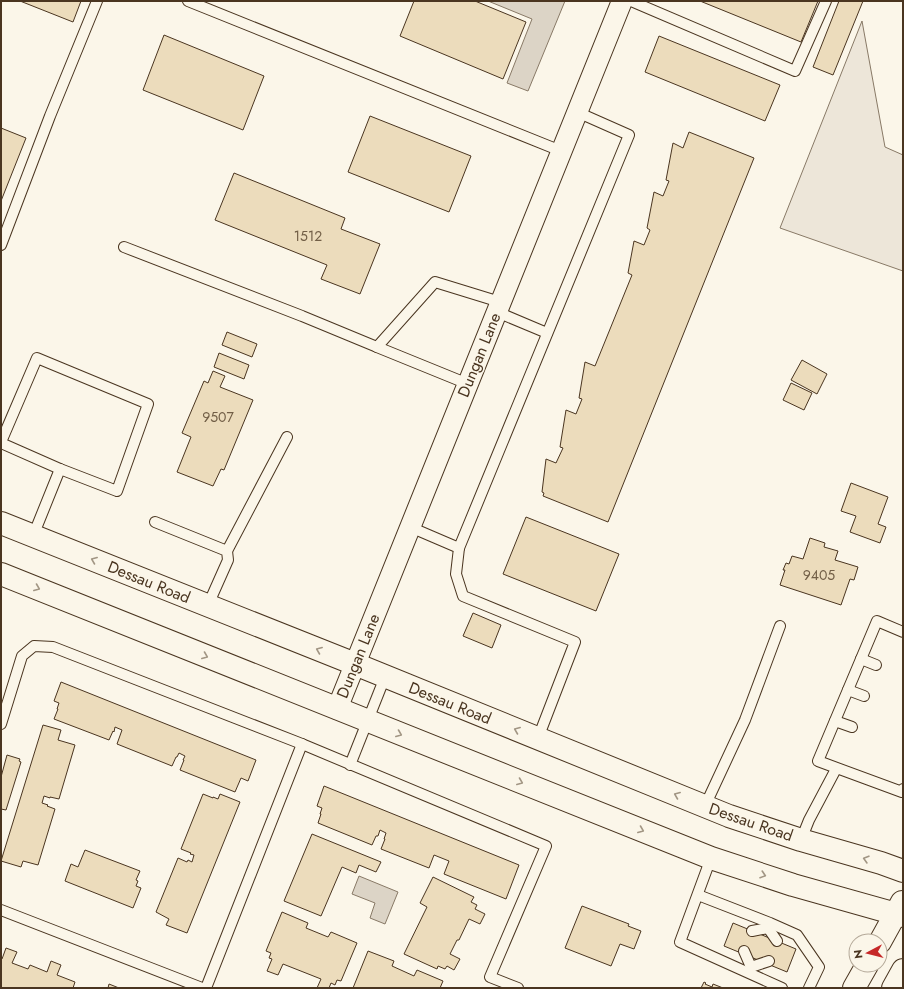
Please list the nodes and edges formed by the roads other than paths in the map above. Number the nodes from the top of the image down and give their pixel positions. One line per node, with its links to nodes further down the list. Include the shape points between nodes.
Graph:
1 (97, 1): 8 (lane)
2 (188, 1): 7 (lane)
3 (622, 1): 6 (street, Dungan Lane)
4 (631, 1): 5 (lane, via 795,71)
5 (826, 1)
6 (577, 112): 7 (street, Dungan Lane); 11 (lane, via 629,135)
7 (561, 151): 10 (street, Dungan Lane)
8 (1, 245)
9 (124, 247): 12 (lane)
10 (498, 307): 11 (lane); 12 (lane, via 435,282); 13 (street, Dungan Lane)
11 (548, 333): 21 (lane)
12 (377, 347): 13 (lane)
13 (468, 384): 19 (street, Dungan Lane)
14 (287, 437): 22 (lane)
15 (1, 442): 16 (lane); 16 (lane, via 37,358 148,404 117,491)
16 (60, 468): 20 (lane)
17 (1, 522): 20 (main road, Dessau Road)
18 (155, 522): 22 (lane)
19 (410, 526): 21 (lane); 28 (street, Dungan Lane)
20 (33, 536): 24 (main road, Dessau Road, one-way to 20)
21 (459, 548): 38 (lane, via 456,574 462,596 575,642)
22 (227, 551): 24 (lane, via 228,560)
23 (1, 574): 33 (main road, one-way to 33)
24 (208, 605): 28 (main road, Dessau Road, one-way to 24)
25 (780, 626): 43 (lane, via 745,720)
26 (903, 632): 27 (lane, via 877,621)
27 (861, 659): 29 (lane); 31 (lane)
28 (355, 664): 30 (main road, Dessau Road); 33 (street, Dungan Lane)
29 (876, 665)
30 (385, 677): 34 (lane); 38 (main road, Dessau Road, one-way to 30)
31 (848, 690): 32 (lane); 35 (lane)
32 (864, 696)
33 (337, 709): 34 (main road)
34 (368, 721): 40 (lane); 45 (main road, one-way to 45)
35 (835, 721): 37 (lane); 41 (lane, via 818,761)
36 (1, 724): 39 (lane, via 22,656 34,646 53,647)
37 (852, 727)
38 (538, 738): 43 (main road, Dessau Road, one-way to 38)
39 (302, 744): 40 (lane); 60 (lane)
40 (350, 765): 61 (lane, via 546,846 490,977)
41 (836, 769): 42 (lane, via 902,792); 44 (lane)
42 (903, 789)
43 (705, 806): 44 (main road, Dessau Road)
44 (801, 840): 46 (main road, Dessau Road, one-way to 44)
45 (711, 858): 47 (lane); 49 (main road, one-way to 49, via 793,885)
46 (903, 871)
47 (698, 895): 50 (lane); 56 (lane, via 680,942)
48 (1, 910): 59 (lane)
49 (901, 910): 52 (main road)
50 (769, 926): 51 (lane); 53 (lane); 63 (lane, via 797,935 819,967)
51 (752, 932)
52 (886, 933)
53 (777, 941)
54 (744, 951): 56 (lane)
55 (769, 961): 56 (lane)
56 (750, 970): 62 (lane)
57 (903, 970): 65 (main road)
58 (862, 973): 64 (main road)
59 (202, 988)
60 (206, 988)
61 (518, 988)
62 (782, 988)
63 (809, 988)
64 (854, 988)
65 (894, 988)

